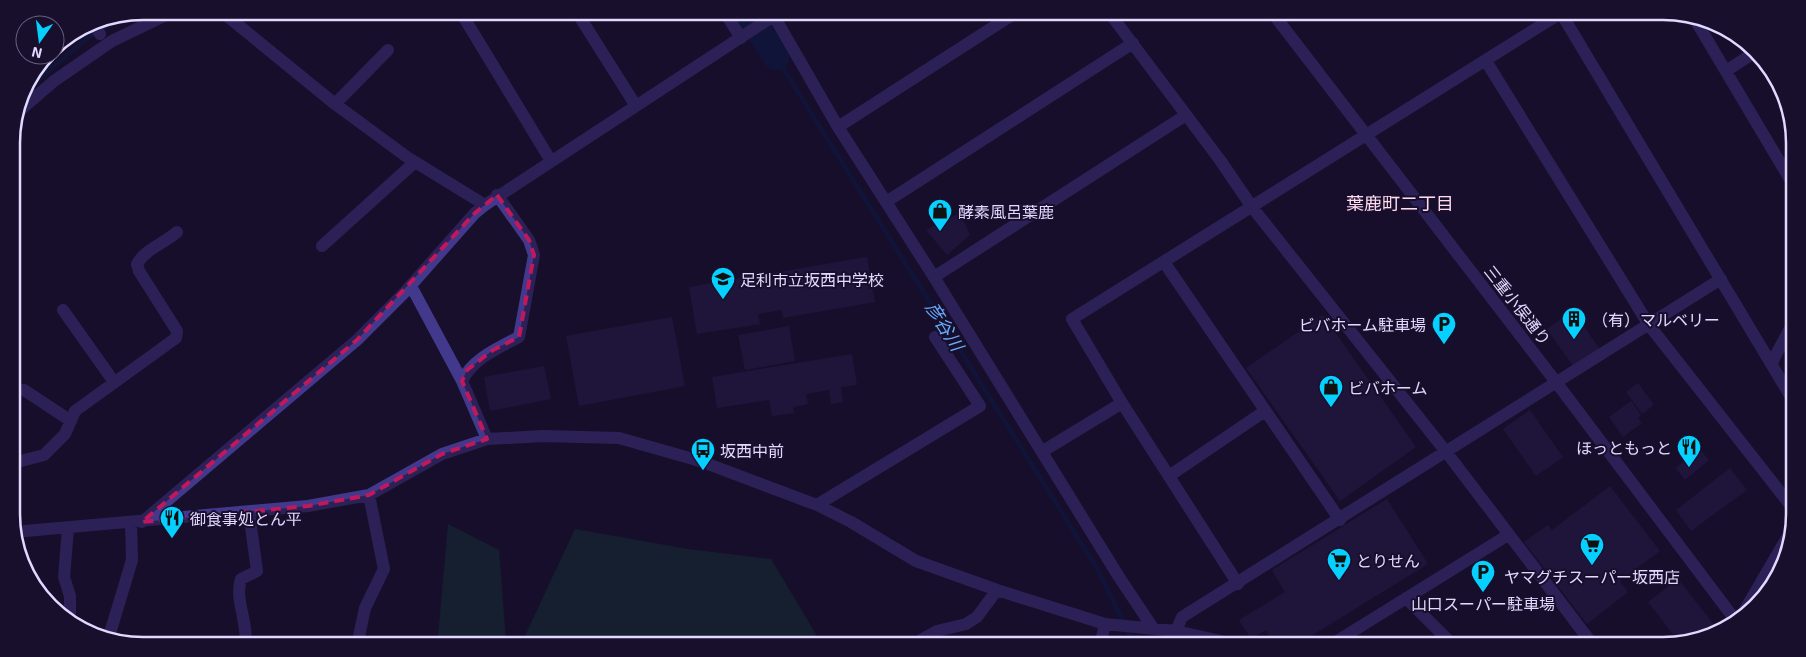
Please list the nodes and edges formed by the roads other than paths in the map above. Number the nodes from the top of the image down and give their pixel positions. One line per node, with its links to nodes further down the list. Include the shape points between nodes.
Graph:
1 (155, 20): 23 (street, via 112,41 54,81)
2 (232, 20): 22 (street)
3 (465, 20): 28 (street)
4 (582, 20): 24 (street)
5 (732, 20): 16 (street)
6 (767, 20): 16 (street)
7 (777, 20): 26 (street)
8 (1004, 20): 26 (street)
9 (1115, 20): 17 (street)
10 (1278, 20): 27 (street, 三重小俣通り)
11 (1550, 20): 20 (street)
12 (1567, 20): 39 (street)
13 (1699, 26): 21 (street)
14 (97, 29): 15 (street)
15 (100, 34)
16 (745, 35): 24 (street)
17 (1132, 43): 25 (street); 32 (street)
18 (388, 50): 22 (street)
19 (1749, 56): 21 (street)
20 (1486, 61): 27 (street); 42 (street)
21 (1726, 71): 30 (street)
22 (334, 104): 29 (street)
23 (26, 105)
24 (636, 106): 28 (street)
25 (1186, 115): 34 (street); 38 (street)
26 (838, 127): 32 (street)
27 (1366, 134): 34 (street); 48 (street, 三重小俣通り)
28 (551, 161): 31 (street)
29 (415, 162): 33 (street); 36 (street)
30 (1786, 172)
31 (497, 195): 33 (street); 47 (street, via 529,240 534,255 519,337 493,350 467,370)
32 (886, 202): 38 (street)
33 (485, 205): 40 (street)
34 (1252, 207): 37 (street); 56 (street)
35 (177, 232): 46 (street, via 167,242 141,256 137,264 177,331 176,338)
36 (322, 246)
37 (1164, 262): 51 (street, via 1072,319); 52 (street)
38 (934, 277): 55 (street)
39 (1721, 279): 42 (street); 45 (street)
40 (411, 286): 47 (street); 64 (street, via 357,340)
41 (63, 310): 46 (street)
42 (1649, 325): 48 (street); 60 (street)
43 (1786, 336): 45 (street)
44 (935, 337): 61 (street, via 980,406)
45 (1771, 364): 49 (street)
46 (114, 382): 53 (street, via 75,411)
47 (462, 382): 54 (street)
48 (1556, 382): 56 (street); 74 (street, 三重小俣通り)
49 (1786, 389)
50 (24, 390): 53 (street)
51 (1122, 403): 55 (street); 58 (street)
52 (1266, 411): 58 (street); 63 (street)
53 (71, 421): 57 (street, via 65,434 44,455)
54 (487, 439): 59 (street, via 442,454); 61 (street, via 552,436 619,438 700,461)
55 (1042, 452): 76 (street)
56 (1447, 453): 63 (street); 67 (street)
57 (20, 461)
58 (1169, 476): 69 (street)
59 (369, 495): 62 (street); 80 (street, via 384,569 365,608)
60 (1786, 500)
61 (817, 505): 70 (street, via 916,561)
62 (249, 512): 64 (street); 79 (street, via 257,571 241,579 238,587)
63 (1340, 520): 69 (street)
64 (137, 522): 65 (street); 78 (street, via 132,560)
65 (68, 529): 66 (street); 73 (street, via 64,577 70,596)
66 (21, 532)
67 (1508, 535): 71 (street); 86 (street)
68 (1781, 548): 72 (street)
69 (1238, 584): 77 (street, via 1182,618)
70 (997, 590): 75 (street); 81 (street, via 977,616 966,624)
71 (1406, 598): 84 (street); 85 (street)
72 (1748, 603)
73 (70, 612)
74 (1732, 615)
75 (1109, 625): 76 (street); 82 (street)
76 (1146, 627): 77 (street)
77 (1176, 631): 83 (street)
78 (110, 633)
79 (247, 637)
80 (359, 637)
81 (926, 637)
82 (1104, 637)
83 (1203, 637)
84 (1343, 637)
85 (1445, 637)
86 (1586, 637)

